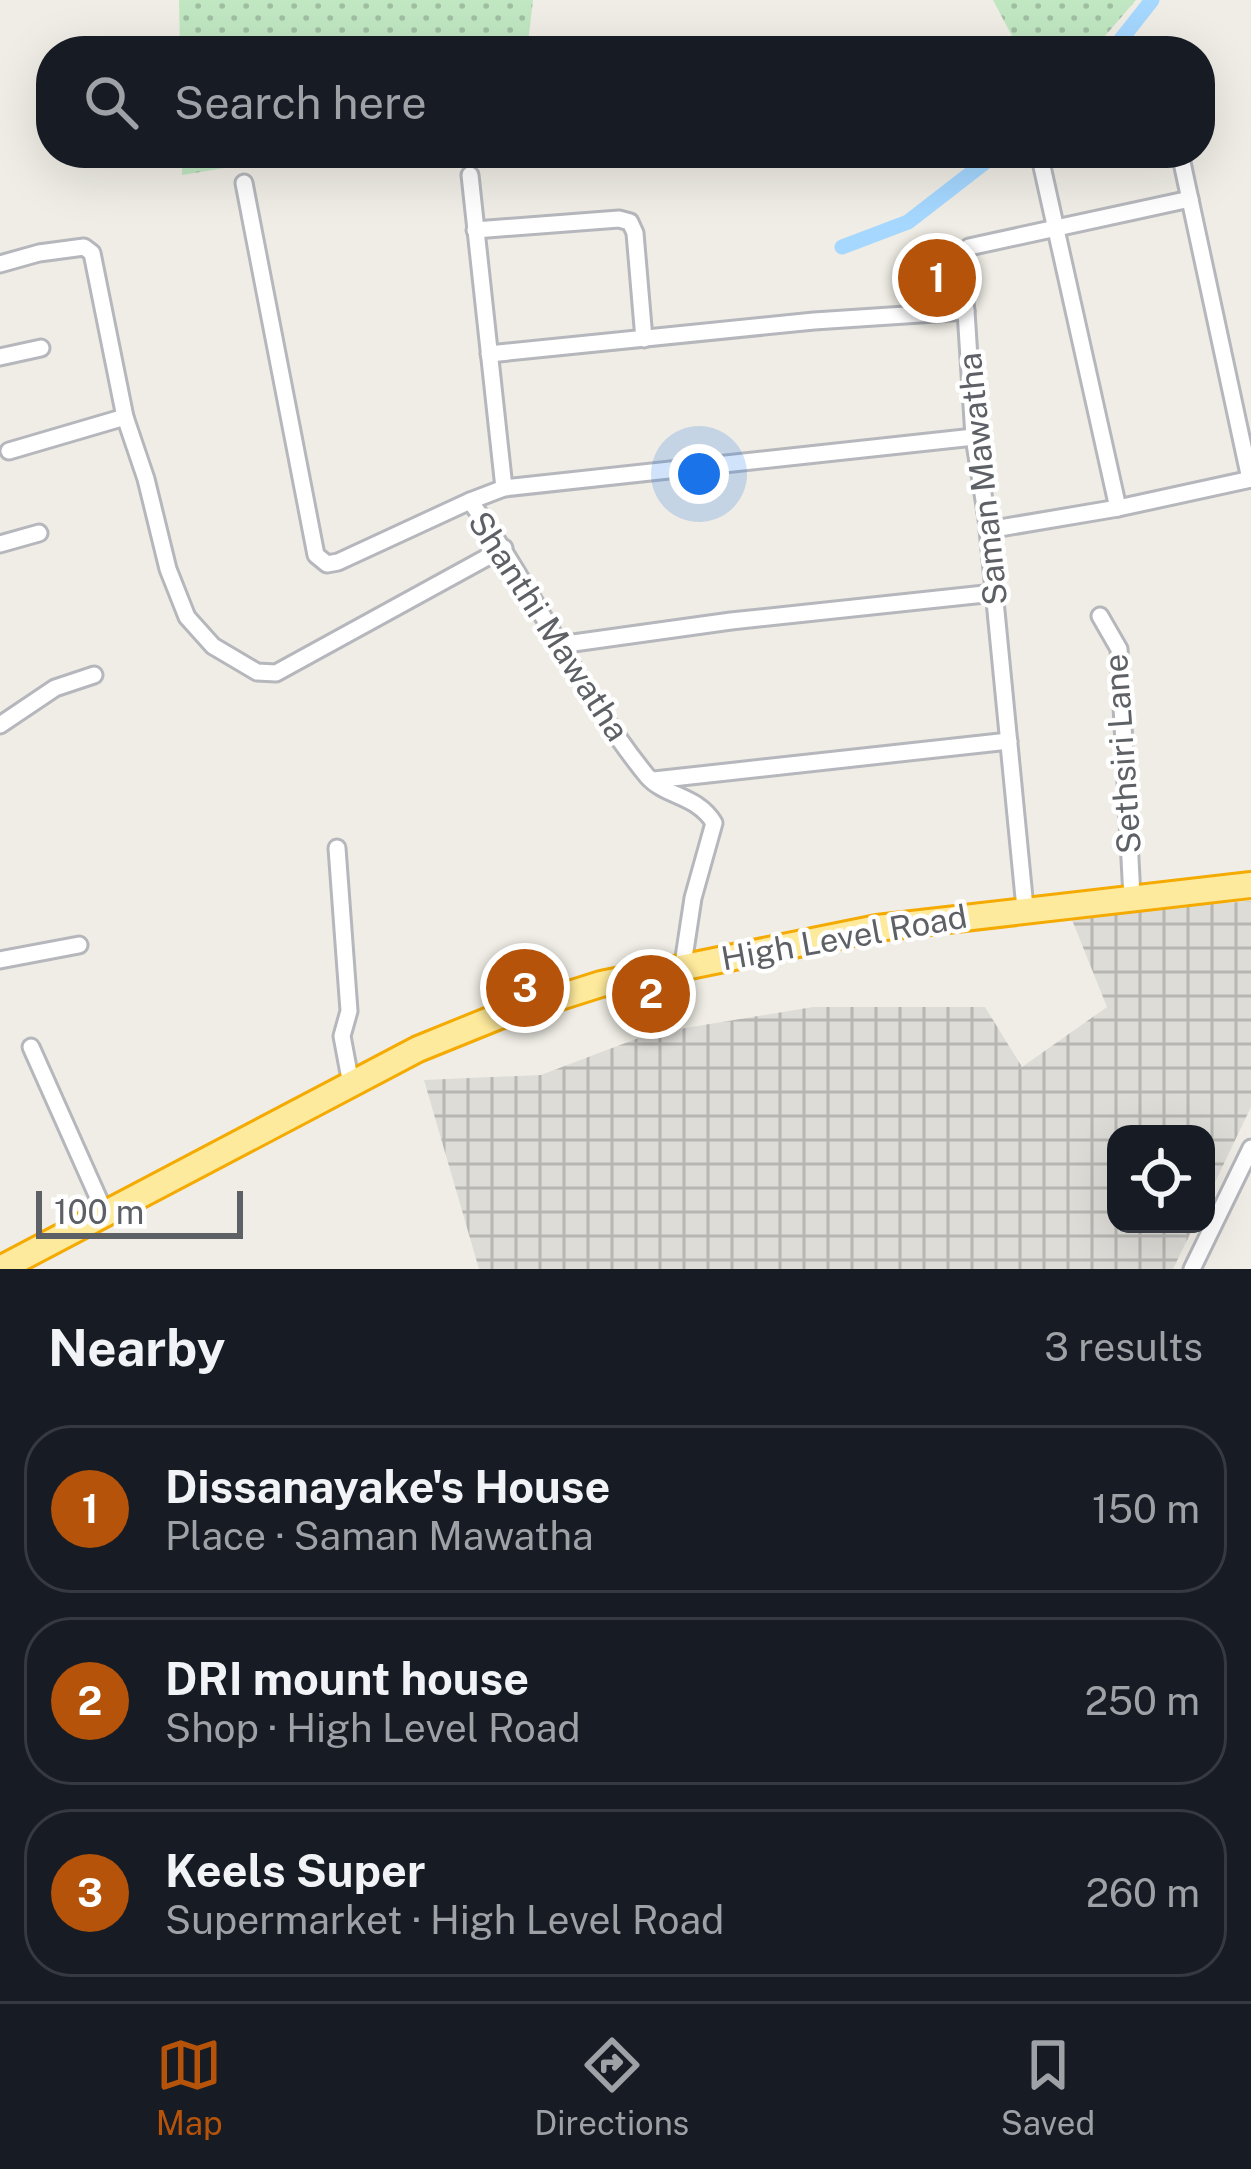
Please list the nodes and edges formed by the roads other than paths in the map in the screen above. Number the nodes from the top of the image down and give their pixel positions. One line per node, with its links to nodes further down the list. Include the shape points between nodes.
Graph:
1 (1042, 168): 6 (street)
2 (1183, 168): 5 (street)
3 (470, 175): 7 (street)
4 (244, 183): 19 (street, Shanthi Mawatha, via 316,555 338,562)
5 (1190, 199): 6 (street); 17 (street)
6 (1056, 228): 9 (street, via 969,247 960,257); 20 (street)
7 (475, 230): 10 (street, via 630,222); 12 (street)
8 (0, 264): 14 (street, via 89,249)
9 (966, 311): 10 (street, Saman Mawatha); 15 (street, Saman Mawatha)
10 (644, 339): 12 (street, Saman Mawatha)
11 (41, 347): 13 (street)
12 (489, 354): 18 (street)
13 (0, 357)
14 (125, 417): 16 (street); 24 (street, via 188,617 212,646 257,672 276,674)
15 (974, 436): 18 (street); 21 (street, Saman Mawatha)
16 (9, 451)
17 (1250, 479): 20 (street)
18 (504, 488): 19 (street)
19 (470, 501): 24 (street, Shanthi Mawatha)
20 (1118, 508): 21 (street)
21 (988, 530): 25 (street, Saman Mawatha)
22 (40, 533): 23 (street)
23 (0, 544)
24 (504, 548): 27 (street, Shanthi Mawatha)
25 (994, 593): 27 (street); 30 (street, Saman Mawatha)
26 (1100, 616): 34 (street, Sethsiri Lane, via 1120,649)
27 (559, 645): 31 (street, Shanthi Mawatha)
28 (94, 675): 29 (street, via 55,688)
29 (0, 725)
30 (1009, 741): 31 (street); 35 (street, Saman Mawatha)
31 (651, 781): 38 (street, Shanthi Mawatha, via 693,800 714,823)
32 (337, 848): 40 (street, via 349,1011 342,1036)
33 (1251, 885): 34 (highway, High Level Road)
34 (1132, 897): 35 (highway, High Level Road)
35 (1025, 908): 38 (highway, High Level Road)
36 (79, 945): 37 (street)
37 (0, 960)
38 (683, 964): 40 (highway, High Level Road, via 497,1017)
39 (31, 1047): 42 (street)
40 (351, 1084): 42 (highway, High Level Road)
41 (1251, 1148): 44 (street)
42 (106, 1213): 43 (highway, High Level Road)
43 (0, 1269)
44 (1192, 1269)

